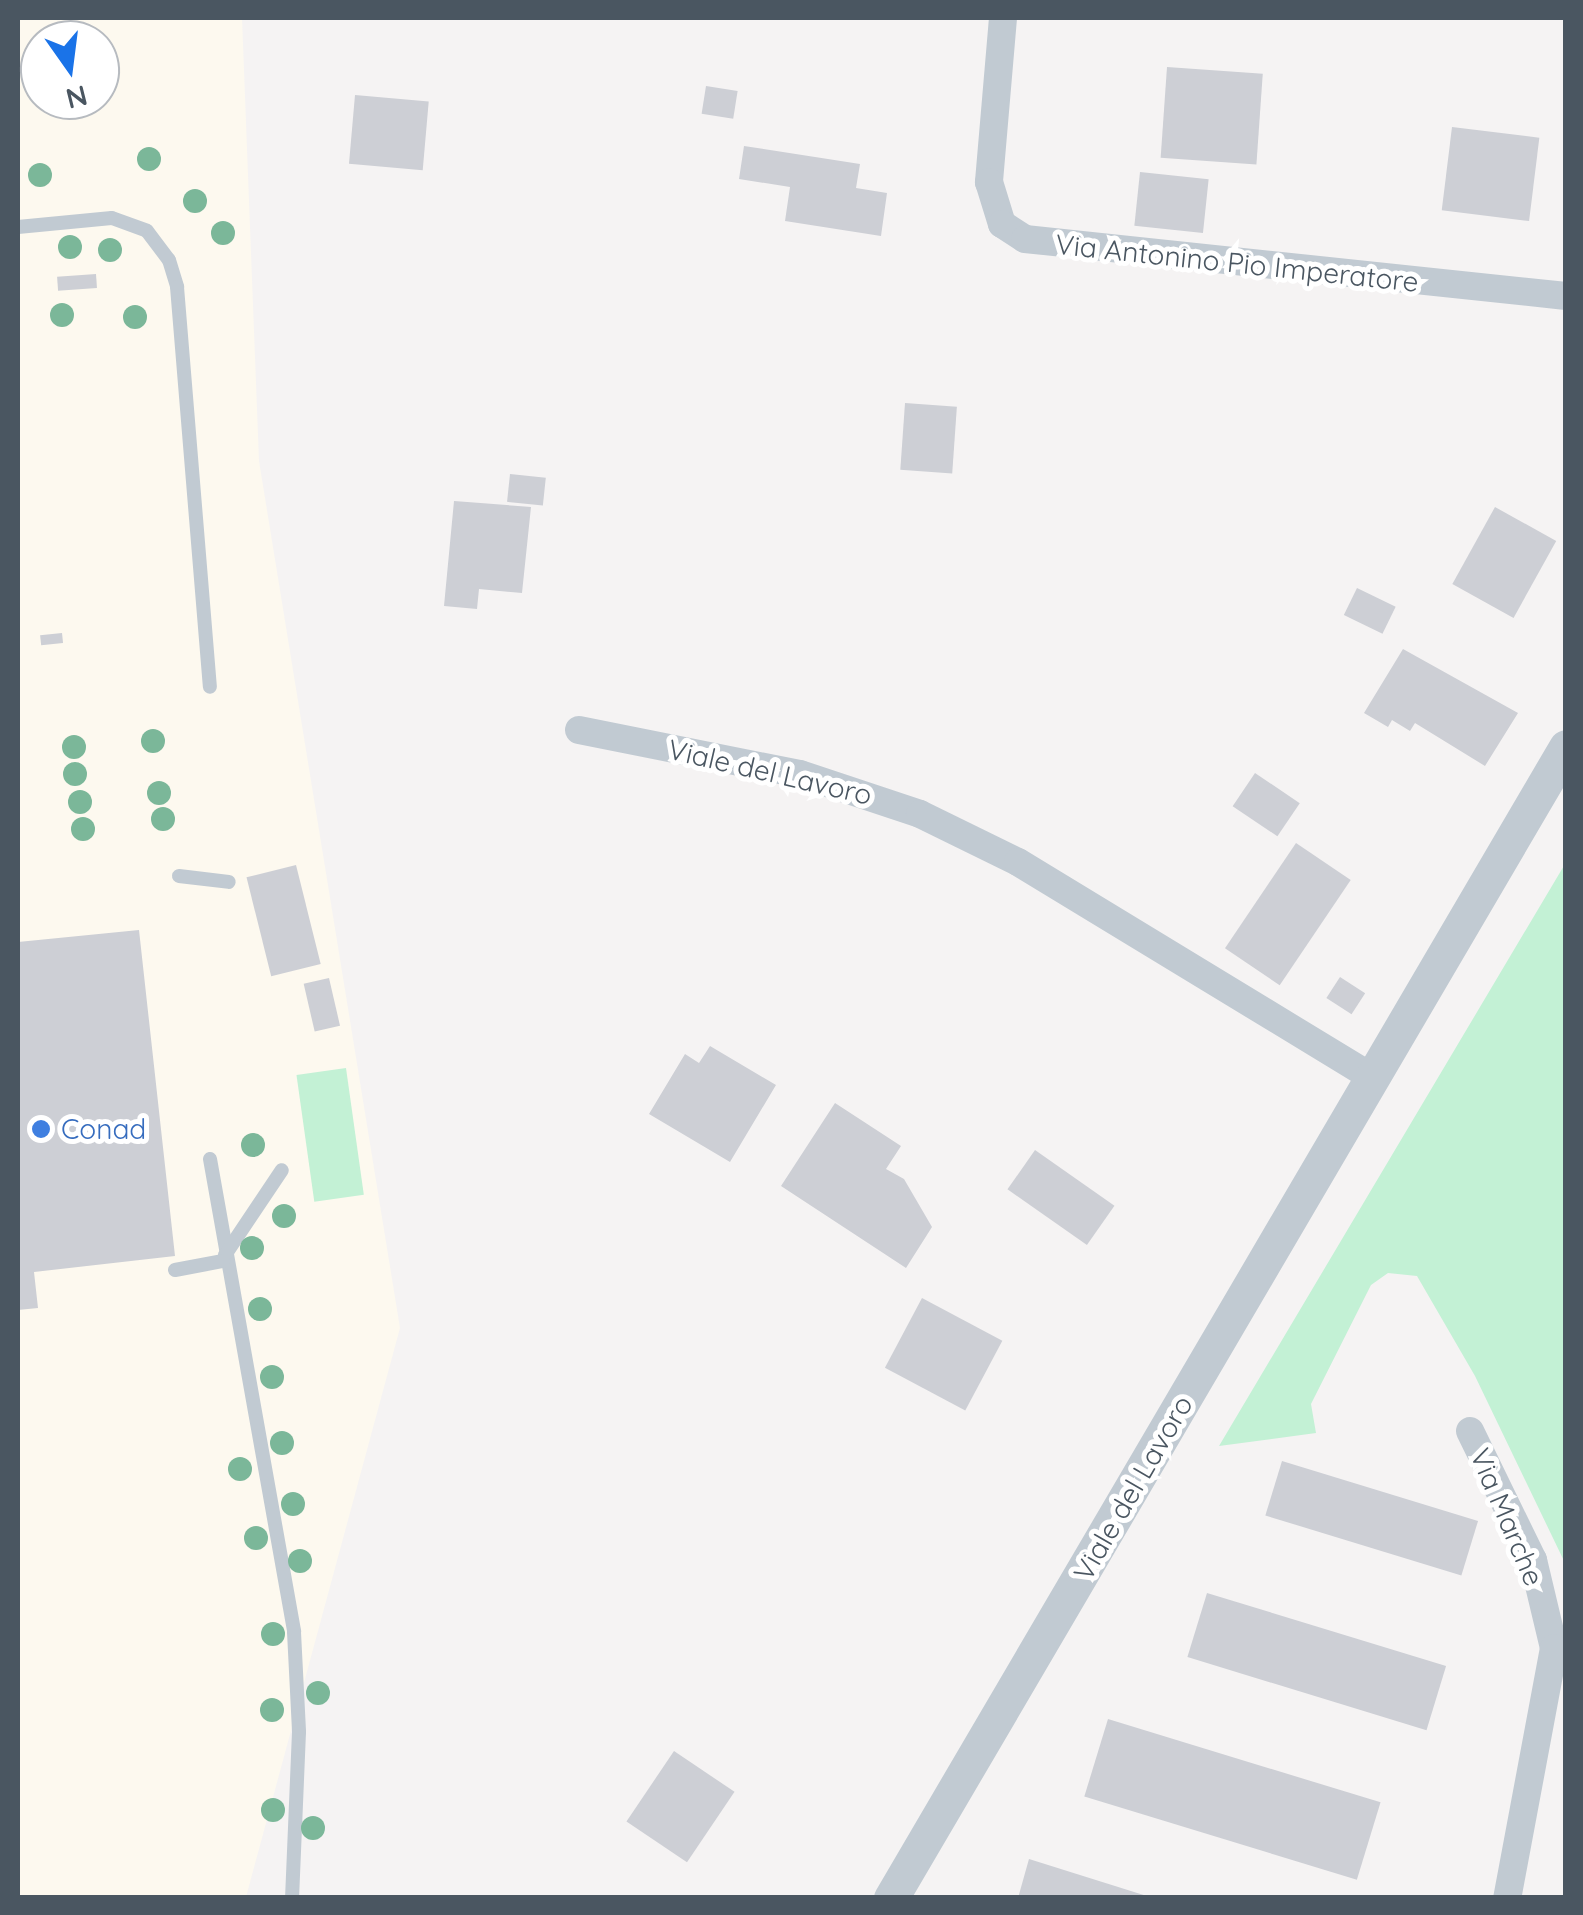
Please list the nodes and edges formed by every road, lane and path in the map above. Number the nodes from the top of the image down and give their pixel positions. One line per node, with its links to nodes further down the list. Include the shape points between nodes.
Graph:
1 (1003, 18): 3 (street, Via Antonino Pio Imperatore, via 989,182 1002,224 1025,238)
2 (18, 228): 4 (lane, via 112,218 147,230 169,260 177,287)
3 (1566, 296)
4 (210, 687)
5 (579, 730): 9 (street, Viale del Lavoro, via 800,774 920,814 1018,862)
6 (1566, 747): 9 (street, Viale del Lavoro)
7 (179, 876): 8 (lane)
8 (229, 882)
9 (1368, 1075): 16 (street, Viale del Lavoro)
10 (210, 1159): 12 (lane)
11 (282, 1170): 12 (lane, via 274,1190 237,1228)
12 (224, 1261): 13 (lane); 15 (lane, via 294,1632 299,1732)
13 (175, 1270)
14 (1470, 1431): 17 (street, Via Marche, via 1533,1560 1554,1648)
15 (292, 1898)
16 (891, 1898)
17 (1507, 1898)

